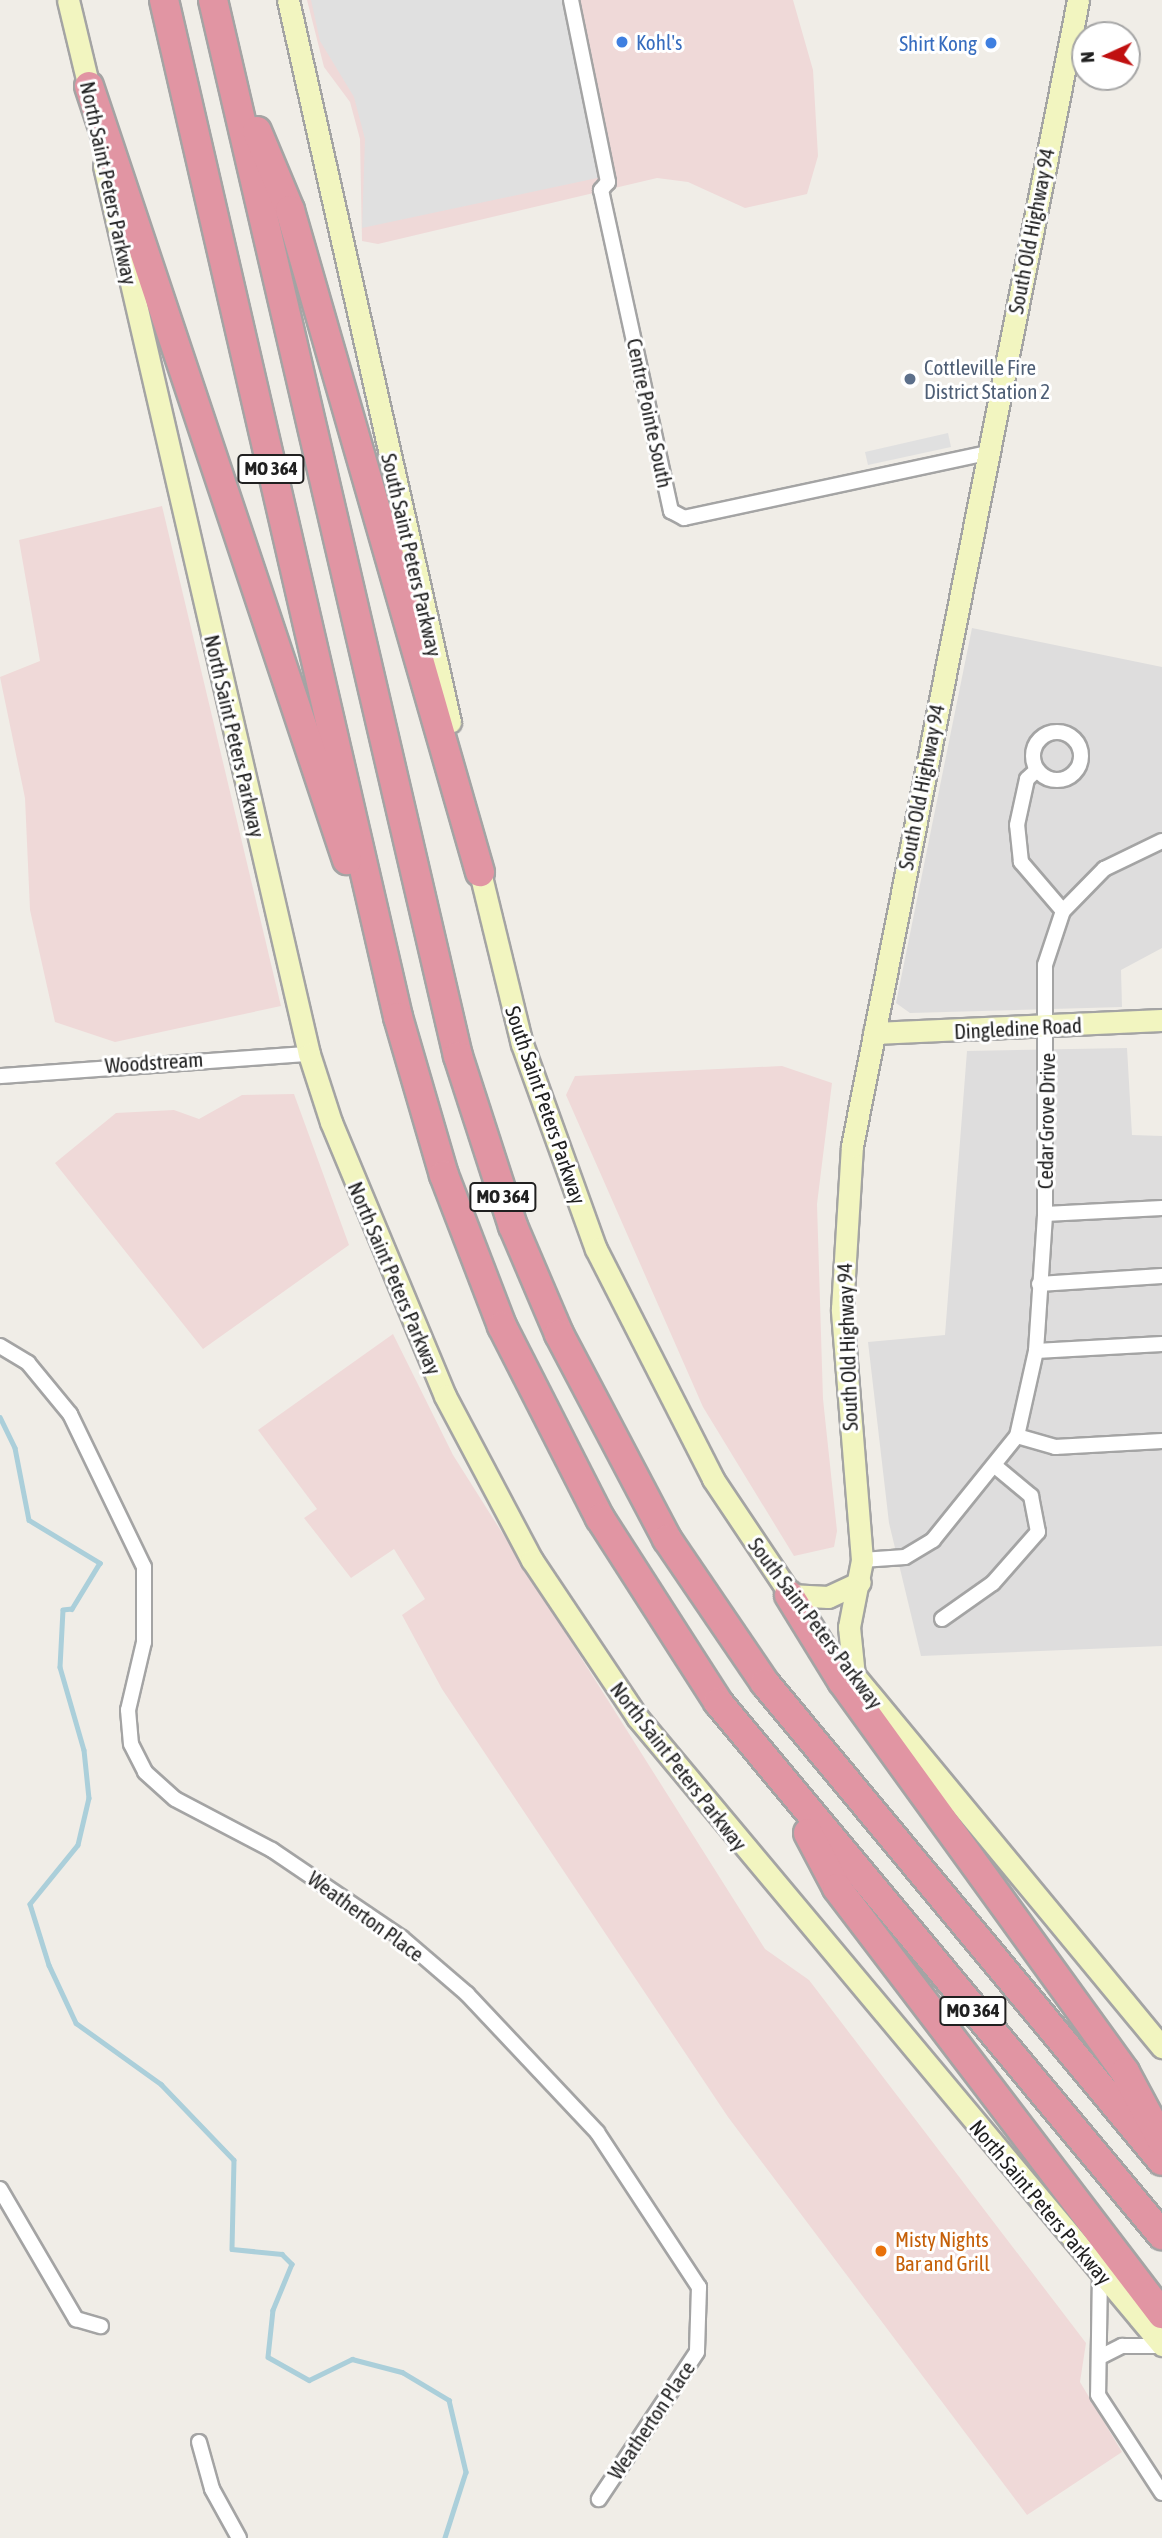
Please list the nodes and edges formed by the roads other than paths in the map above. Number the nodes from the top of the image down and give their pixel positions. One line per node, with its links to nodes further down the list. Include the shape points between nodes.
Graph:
1 (68, 0): 8 (main road, North Saint Peters Parkway)
2 (164, 0): 14 (highway, MO 364)
3 (214, 0): 7 (highway, MO 364)
4 (288, 0): 12 (main road, South Saint Peters Parkway)
5 (571, 0): 9 (street, Centre Pointe South, via 608,182 601,190 671,511 684,517)
6 (1078, 0): 9 (main road, South Old Highway 94)
7 (226, 55): 12 (highway, via 290,210); 38 (highway, MO 364, via 458,1056 509,1215 559,1334 667,1539 765,1683)
8 (89, 86): 14 (highway, via 320,793); 18 (main road, North Saint Peters Parkway)
9 (986, 453): 17 (main road, South Old Highway 94)
10 (1037, 770): 13 (street, via 1027,779 1017,825 1021,862)
11 (1162, 841): 13 (street, via 1104,869)
12 (480, 872): 32 (main road, South Saint Peters Parkway, via 536,1087 596,1249 713,1479)
13 (1063, 911): 16 (street, Cedar Grove Drive, via 1045,965)
14 (379, 937): 35 (highway, MO 364, via 444,1174 531,1387 627,1566)
15 (1162, 1020): 16 (main road, Dingledine Road)
16 (1047, 1028): 17 (main road, Dingledine Road); 21 (street, Cedar Grove Drive)
17 (874, 1033): 30 (main road, South Old Highway 94, via 852,1146 843,1255)
18 (309, 1054): 19 (street, Woodstream); 41 (main road, North Saint Peters Parkway, via 331,1122 445,1396 494,1492 592,1653 690,1786)
19 (0, 1076)
20 (1162, 1208): 21 (street, Cedar Grove Drive)
21 (1045, 1214): 23 (street, Cedar Grove Drive)
22 (1162, 1276): 23 (street)
23 (1039, 1284): 26 (street, Cedar Grove Drive)
24 (1162, 1344): 26 (street)
25 (0, 1346): 48 (street, Weatherton Place, via 29,1363 70,1414 144,1567 144,1642 128,1710 131,1744 145,1772 175,1799 347,1900 467,1994 597,2132 699,2287 697,2352)
26 (1036, 1351): 27 (street, Cedar Grove Drive)
27 (1017, 1436): 28 (street, via 1055,1447); 29 (street, Cedar Grove Drive)
28 (1162, 1441)
29 (995, 1466): 30 (street, Cedar Grove Drive, via 933,1540 905,1557); 33 (street, via 1031,1496 1038,1532 993,1583)
30 (862, 1560): 31 (main road, South Old Highway 94)
31 (860, 1582): 32 (main road, via 828,1597); 34 (main road, South Old Highway 94, via 849,1627)
32 (789, 1595): 34 (main road, South Saint Peters Parkway); 37 (highway, via 842,1681 1125,2072)
33 (942, 1619)
34 (854, 1676): 36 (main road, South Saint Peters Parkway)
35 (784, 1787): 40 (highway, MO 364); 42 (highway, via 837,1888)
36 (1162, 2047)
37 (1162, 2141)
38 (1162, 2161)
39 (0, 2189): 43 (street, via 76,2319)
40 (1162, 2235)
41 (1100, 2271): 44 (main road, North Saint Peters Parkway); 45 (street)
42 (1162, 2314)
43 (101, 2326)
44 (1162, 2346): 45 (street, via 1122,2346)
45 (1100, 2357): 47 (street, via 1098,2395)
46 (199, 2442): 49 (street, via 212,2488)
47 (1162, 2493)
48 (599, 2499)
49 (239, 2538)

